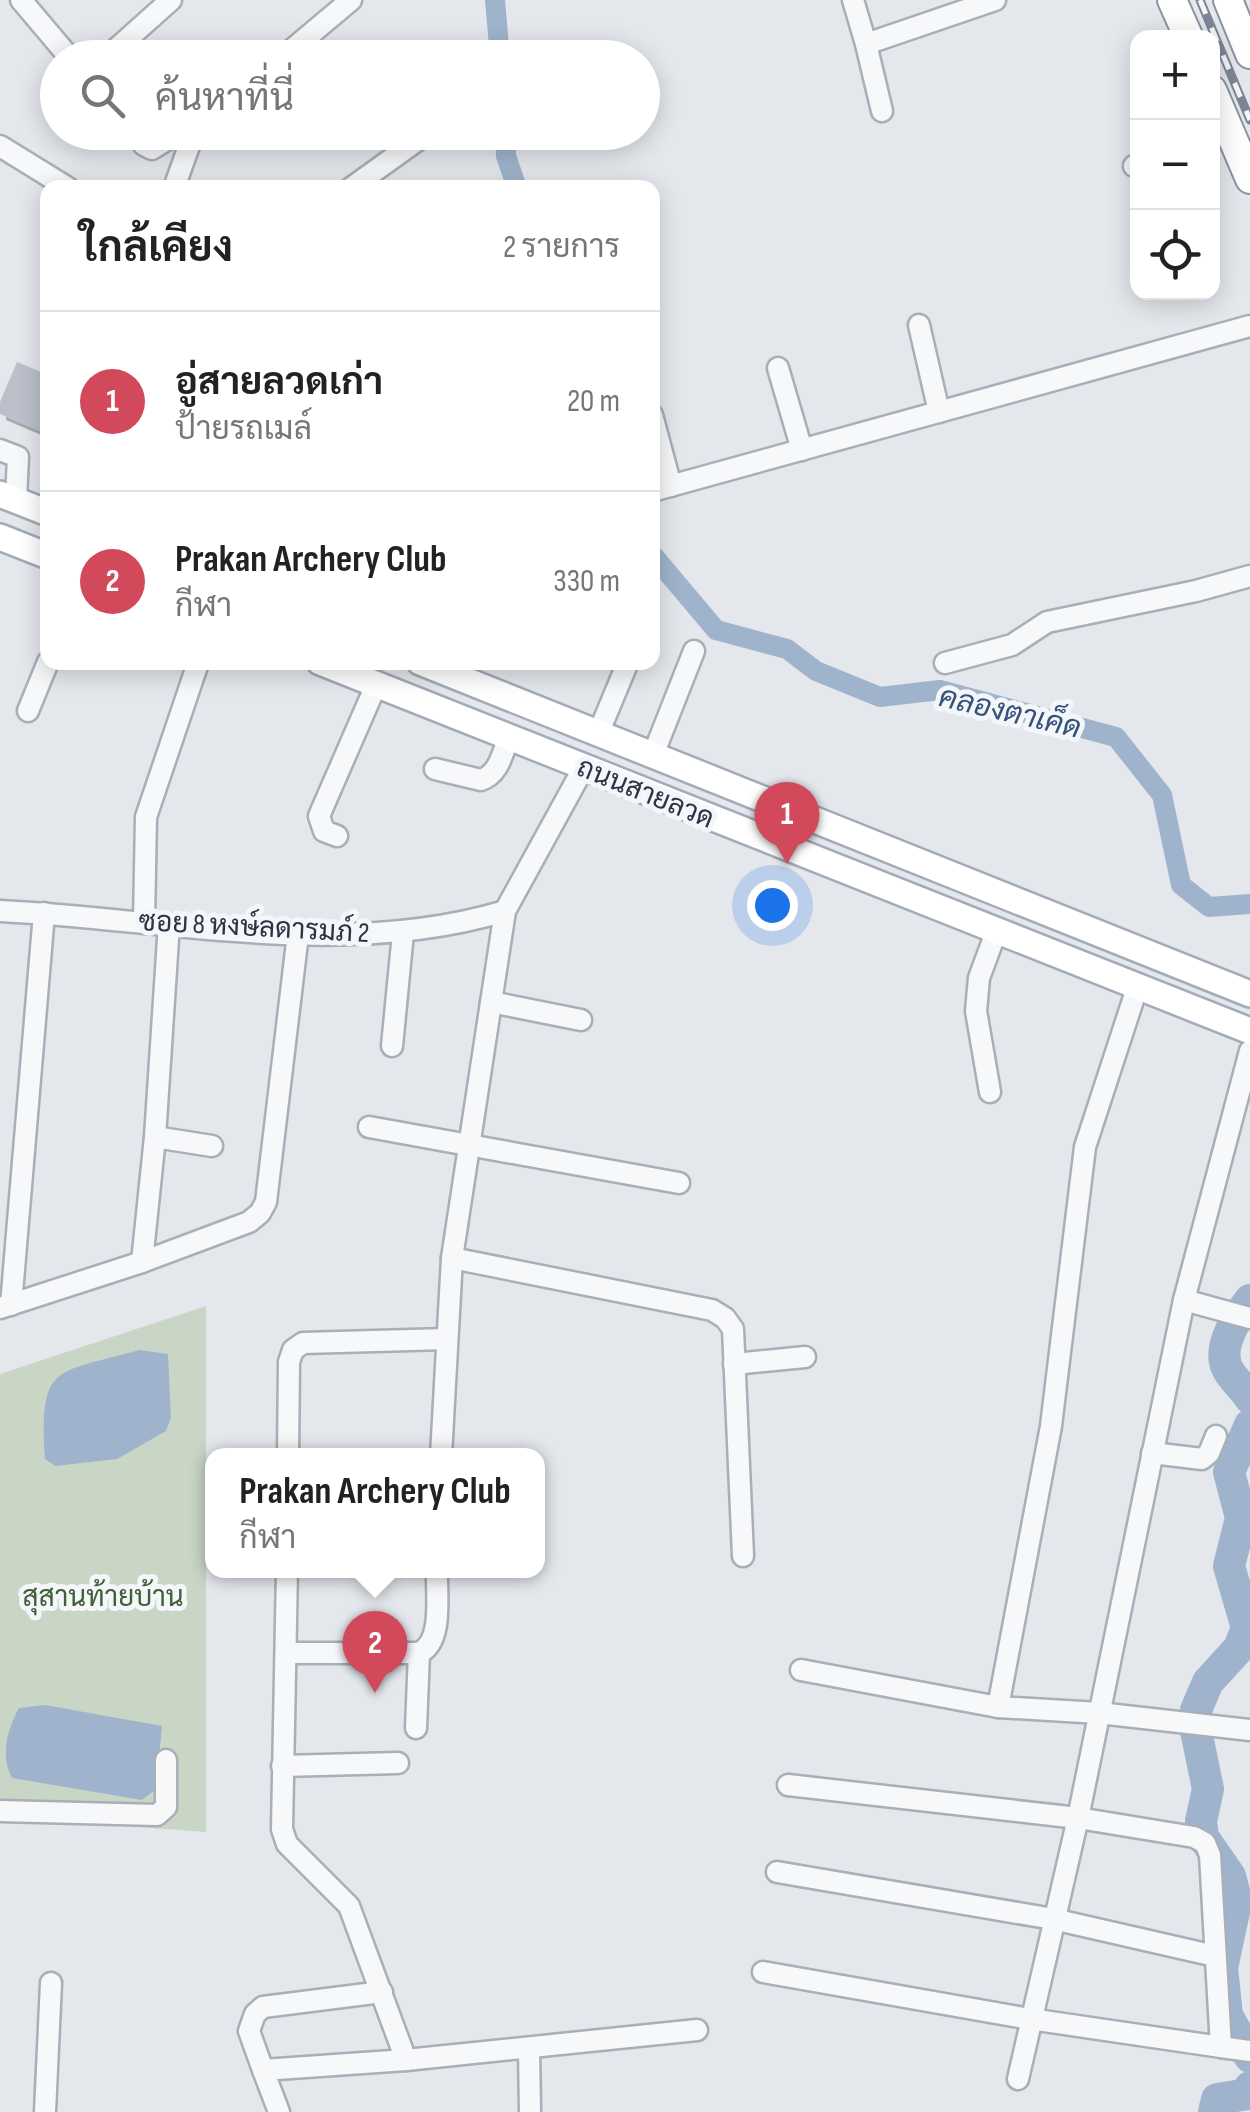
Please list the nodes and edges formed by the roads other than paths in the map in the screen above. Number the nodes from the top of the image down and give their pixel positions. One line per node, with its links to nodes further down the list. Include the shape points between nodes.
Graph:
1 (21, 0): 9 (street)
2 (171, 0): 10 (street)
3 (852, 0): 12 (street)
4 (995, 0): 12 (street)
5 (1172, 0): 8 (highway)
6 (1228, 0): 13 (highway)
7 (341, 3): 11 (street)
8 (1185, 30)
9 (55, 40)
10 (126, 40)
11 (301, 40)
12 (866, 44): 14 (street)
13 (1250, 54)
14 (882, 111)
15 (1221, 130): 19 (highway)
16 (0, 146): 20 (street)
17 (186, 150): 21 (street)
18 (404, 150): 22 (street)
19 (1250, 179)
20 (55, 180)
21 (177, 180)
22 (361, 180)
23 (919, 325): 26 (street)
24 (1250, 326): 26 (street)
25 (778, 368): 28 (street)
26 (938, 412): 28 (street)
27 (0, 450): 30 (street, via 18,457)
28 (802, 450): 29 (street)
29 (662, 489)
30 (8, 497): 31 (main road)
31 (40, 509)
32 (0, 537): 33 (main road)
33 (40, 553)
34 (1250, 576): 36 (street, via 1047,622 1012,646)
35 (694, 651): 46 (street)
36 (945, 663)
37 (45, 670): 43 (street)
38 (195, 670): 53 (street, via 146,817)
39 (339, 670): 42 (main road, ถนนสายลวด)
40 (446, 670): 44 (main road, ถนนสายลวด)
41 (625, 670): 44 (street)
42 (376, 685): 45 (main road, ถนนสายลวด); 49 (street, via 319,816 324,831)
43 (28, 711)
44 (598, 734): 46 (main road, ถนนสายลวด)
45 (509, 737): 47 (main road, ถนนสายลวด); 48 (street, via 488,778)
46 (653, 756): 59 (main road, ถนนสายลวด)
47 (584, 767): 51 (street); 55 (main road, ถนนสายลวด)
48 (436, 769)
49 (337, 836)
50 (0, 911): 52 (street, ซอย 8 หงษ์ลดารมภ์ 2)
51 (505, 911): 56 (street, ซอย 8 หงษ์ลดารมภ์ 2); 60 (street)
52 (44, 913): 53 (street, ซอย 8 หงษ์ลดารมภ์ 2); 74 (street)
53 (144, 921): 54 (street, ซอย 8 หงษ์ลดารมภ์ 2)
54 (169, 924): 57 (street, ซอย 8 หงษ์ลดารมภ์ 2); 67 (street)
55 (996, 932): 58 (main road, ถนนสายลวด); 65 (street, via 979,978 976,1010)
56 (403, 933): 57 (street, ซอย 8 หงษ์ลดารมภ์ 2); 63 (street)
57 (298, 934): 72 (street, via 266,1202 248,1222)
58 (1137, 988): 62 (main road, ถนนสายลวด); 89 (street, via 1086,1147 1051,1426)
59 (1250, 994)
60 (491, 1002): 61 (street); 68 (street)
61 (581, 1020)
62 (1250, 1031)
63 (392, 1046)
64 (1250, 1051): 73 (street)
65 (990, 1092)
66 (369, 1126): 68 (street)
67 (155, 1138): 69 (street); 72 (street)
68 (468, 1143): 70 (street); 71 (street)
69 (212, 1146)
70 (679, 1183)
71 (452, 1258): 76 (street); 78 (street, via 712,1310 733,1330)
72 (142, 1262): 74 (street)
73 (1184, 1300): 75 (street); 82 (street)
74 (5, 1306)
75 (1250, 1318)
76 (446, 1340): 80 (street, via 303,1342 289,1362); 81 (street)
77 (805, 1357): 78 (street)
78 (734, 1364): 83 (street)
79 (1216, 1436): 82 (street, via 1202,1459)
80 (288, 1448)
81 (442, 1448)
82 (1152, 1453): 90 (street)
83 (744, 1556)
84 (287, 1578): 86 (street)
85 (437, 1578): 87 (street, via 432,1645)
86 (286, 1652): 87 (street); 95 (street)
87 (419, 1654): 91 (street)
88 (801, 1670): 89 (street)
89 (998, 1708): 90 (street)
90 (1100, 1714): 92 (street); 98 (street)
91 (416, 1728)
92 (1250, 1730)
93 (166, 1760): 97 (street, via 166,1807 156,1816)
94 (398, 1762): 95 (street)
95 (282, 1766): 104 (street, via 287,1844 349,1906)
96 (788, 1785): 98 (street)
97 (0, 1811)
98 (1078, 1818): 100 (street); 101 (street, via 1205,1843)
99 (777, 1872): 100 (street)
100 (1053, 1919): 101 (street); 105 (street)
101 (1215, 1956): 107 (street)
102 (764, 1972): 105 (street)
103 (51, 1983): 113 (street)
104 (382, 1992): 110 (street); 111 (street, via 263,2008 249,2031)
105 (1030, 2019): 107 (street); 112 (street)
106 (696, 2030): 108 (street)
107 (1222, 2047): 109 (street)
108 (529, 2048): 110 (street); 115 (street)
109 (1250, 2051)
110 (406, 2060): 111 (street)
111 (264, 2070): 114 (street)
112 (1018, 2079)
113 (46, 2112)
114 (278, 2112)
115 (530, 2112)

